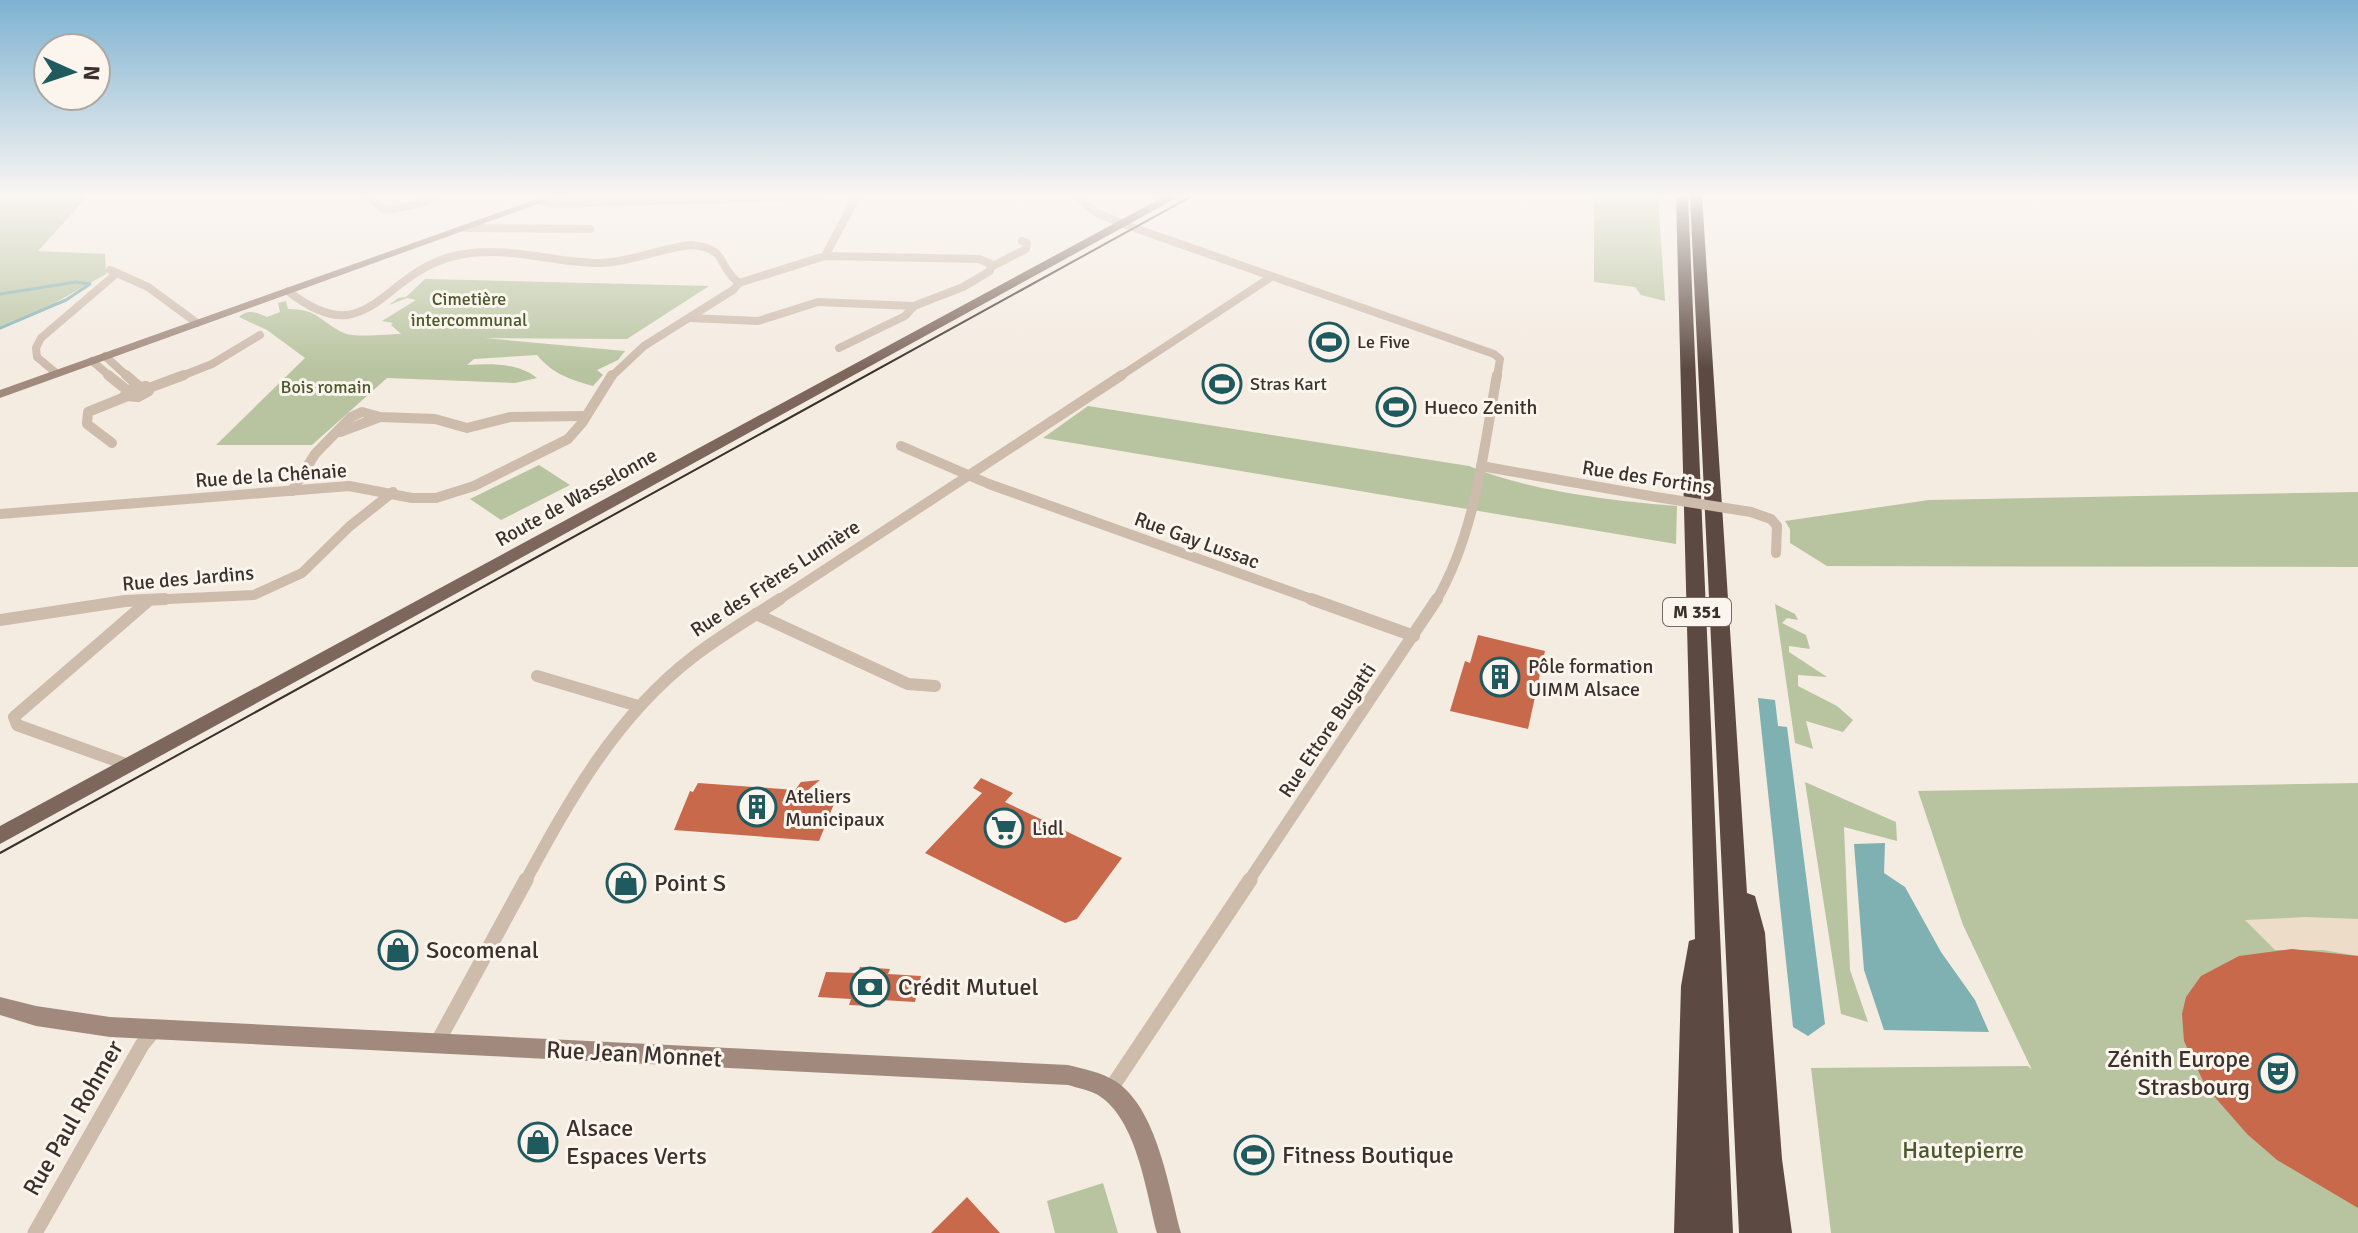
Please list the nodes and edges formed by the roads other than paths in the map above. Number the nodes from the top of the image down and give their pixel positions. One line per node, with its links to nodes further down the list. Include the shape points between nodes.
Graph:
1 (394, 254): 16 (street)
2 (471, 254): 16 (street, via 431,263 352,315 325,315)
3 (527, 254): 4 (street, via 587,263)
4 (651, 254)
5 (719, 254): 15 (street, via 732,280)
6 (1017, 254): 13 (street)
7 (1069, 254): 44 (main road, Route de Wasselonne)
8 (1205, 254): 14 (street)
9 (1677, 254): 19 (highway)
10 (1684, 254): 19 (highway, M 351)
11 (1698, 254): 45 (highway, M 351)
12 (825, 256): 13 (street, Rue de la Chênaie, via 979,259); 15 (street, Rue de la Chênaie)
13 (991, 267): 17 (street, via 938,299)
14 (1271, 277): 31 (street, Rue Ettore Bugatti, via 1500,359); 32 (street, Rue des Frères Lumière)
15 (739, 283): 18 (street, Rue de la Chênaie)
16 (288, 291): 20 (street)
17 (914, 306): 18 (street, via 818,302 758,321); 22 (street, via 905,316)
18 (690, 318): 28 (street, Rue de la Chênaie, via 617,369)
19 (1687, 321): 47 (highway, M 351)
20 (197, 323): 23 (street); 24 (street, via 148,287 114,272 41,338 37,357)
21 (260, 335): 25 (street, via 212,364)
22 (839, 348)
23 (98, 358): 24 (street); 25 (street); 27 (street)
24 (56, 373): 26 (street)
25 (145, 387): 27 (street, via 142,396)
26 (0, 394)
27 (126, 394): 29 (street, via 88,412 87,424)
28 (586, 416): 33 (street, via 510,417 467,428 435,419 380,417 330,438); 34 (street, Rue de la Chênaie, via 568,439 461,492 440,499)
29 (112, 443)
30 (901, 446): 32 (street, Rue Gay Lussac)
31 (1481, 466): 36 (street, Rue des Fortins, bridge, via 1751,512 1777,526); 40 (street, Rue Ettore Bugatti, via 1457,562)
32 (968, 476): 38 (street, Rue des Frères Lumière); 40 (street, Rue Gay Lussac)
33 (292, 491): 34 (street, Rue de la Chênaie, via 349,486); 35 (street, Rue de la Chênaie)
34 (393, 492): 37 (street, Rue des Jardins, via 302,573 254,595)
35 (0, 514)
36 (1776, 553)
37 (147, 602): 39 (street, Rue des Jardins); 44 (street, via 14,717 17,725)
38 (756, 614): 42 (street, via 908,684); 43 (street, Rue des Frères Lumière, via 692,657)
39 (0, 620)
40 (1414, 636): 51 (street, Rue Ettore Bugatti)
41 (537, 676): 43 (street)
42 (935, 686)
43 (638, 706): 50 (street, Rue des Frères Lumière, via 577,786)
44 (128, 765): 46 (main road, Route de Wasselonne)
45 (1731, 822): 56 (highway, M 351); 57 (highway, via 1752,933)
46 (0, 836)
47 (1706, 889): 54 (highway, via 1694,986); 55 (highway, M 351)
48 (0, 1006): 49 (street, Rue Jean Monnet, via 63,1021)
49 (155, 1029): 50 (street, Rue Jean Monnet); 52 (street, Rue Paul Rohmer)
50 (437, 1043): 51 (street, Rue Jean Monnet, via 1068,1075)
51 (1110, 1090): 53 (street, via 1129,1110 1139,1133)
52 (35, 1233)
53 (1169, 1233)
54 (1689, 1233)
55 (1718, 1233)
56 (1754, 1233)
57 (1777, 1233)

